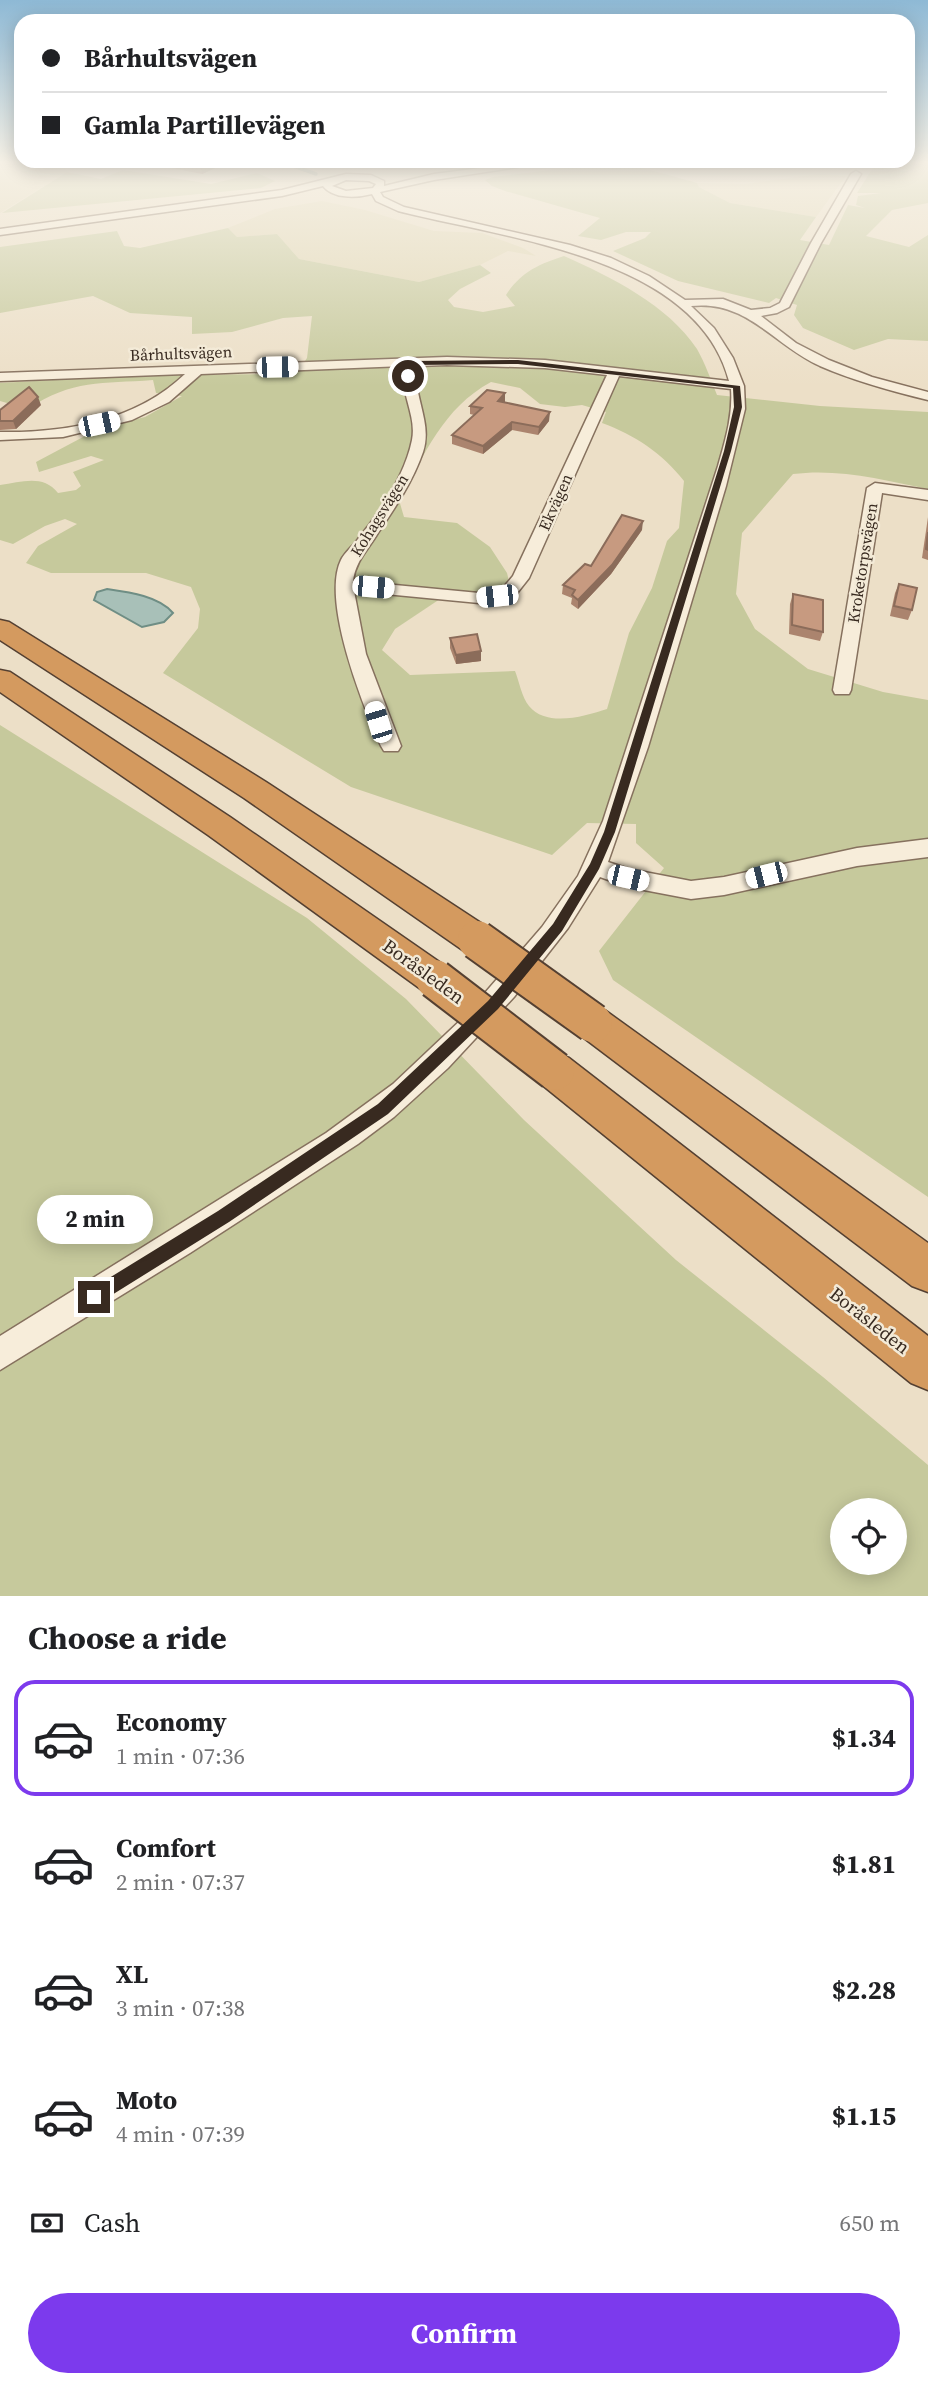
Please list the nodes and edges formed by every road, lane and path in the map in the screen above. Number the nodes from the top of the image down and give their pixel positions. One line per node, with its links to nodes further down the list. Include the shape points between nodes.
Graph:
1 (526, 237): 3 (street, via 598,258)
2 (819, 237): 4 (street, via 785,305)
3 (681, 304): 4 (street, via 722,301); 9 (street, via 721,346)
4 (752, 313): 10 (street, via 792,346 832,366)
5 (411, 363): 6 (street, Bårhultsvägen); 7 (street, Bårhultsvägen, via 518,362); 13 (street, Kohagsvägen, via 409,394 420,438 409,467 349,562)
6 (197, 370): 8 (street, Bårhultsvägen); 11 (street, via 166,398 118,420 35,436)
7 (614, 373): 9 (street); 13 (street, Ekvägen, via 521,579 508,593 480,597)
8 (0, 377)
9 (737, 386): 19 (street, via 738,407 720,478 610,832)
10 (928, 396)
11 (0, 436)
12 (928, 495): 16 (street, Kroketorpsvägen, via 875,488)
13 (346, 585): 17 (street, Kohagsvägen, via 351,635 378,722)
14 (0, 628): 20 (highway, bridge, via 255,790 477,940)
15 (0, 679): 22 (highway, Boråsleden, bridge, via 435,979)
16 (842, 691)
17 (391, 746)
18 (928, 848): 19 (street, via 857,857 691,890 628,878)
19 (595, 866): 21 (street, via 557,927 493,1005 383,1109 187,1240)
20 (928, 1270)
21 (0, 1354)
22 (928, 1366)

